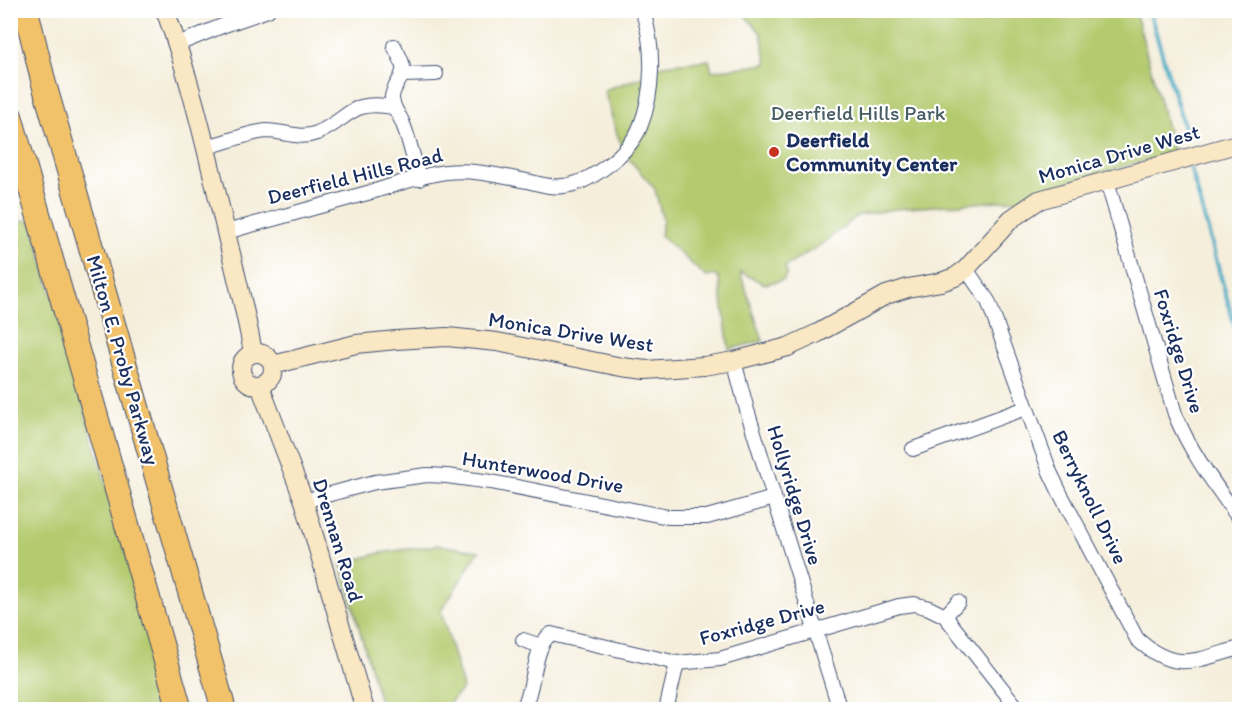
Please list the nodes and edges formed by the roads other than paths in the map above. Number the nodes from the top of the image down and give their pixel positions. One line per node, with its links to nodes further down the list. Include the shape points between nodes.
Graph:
1 (26, 10): 34 (highway, Milton E. Proby Parkway)
2 (165, 10): 5 (street)
3 (268, 10): 5 (street)
4 (642, 10): 13 (street, Deerfield Hills Road, via 650,64 649,90 639,129 598,173 563,187 486,173 445,172)
5 (178, 44): 12 (street)
6 (394, 46): 8 (street, via 404,66)
7 (436, 74): 8 (street)
8 (402, 75): 9 (street, via 394,86)
9 (393, 106): 12 (street, via 376,104 352,110 318,132 302,137 266,131); 13 (street, via 411,147)
10 (10, 116): 33 (highway, Milton E. Proby Parkway)
11 (1239, 143): 14 (street, Monica Drive West)
12 (207, 147): 15 (street)
13 (418, 179): 15 (street, Deerfield Hills Road)
14 (1107, 181): 16 (street, Monica Drive West, via 1039,200 1026,208); 25 (street, Foxridge Drive, via 1175,414 1189,444)
15 (226, 232): 17 (street)
16 (966, 269): 18 (street, Monica Drive West, via 941,282 886,295 788,346); 21 (street, Berryknoll Drive, via 988,301)
17 (253, 353): 19 (street, via 263,354); 20 (street, via 241,364 241,375 249,384)
18 (734, 361): 19 (street, Monica Drive West, via 684,368 622,368 497,342 447,337 356,344); 23 (street, Hollyridge Drive)
19 (273, 365): 20 (street, via 269,380)
20 (260, 386): 24 (street, Drennan Road)
21 (1026, 408): 22 (street); 31 (street, Berryknoll Drive, via 1060,493 1137,639 1180,668)
22 (913, 449)
23 (774, 498): 24 (street, Hunterwood Drive, via 707,517 668,517 491,482 427,476 375,482); 28 (street, Hollyridge Drive)
24 (304, 501): 35 (street, Drennan Road)
25 (1239, 520)
26 (958, 602): 27 (street)
27 (945, 616): 28 (street, Foxridge Drive, via 914,604); 39 (street, Foxridge Drive)
28 (815, 631): 32 (street, Foxridge Drive, via 720,659); 38 (street, Hollyridge Drive)
29 (523, 640): 30 (street)
30 (541, 646): 32 (street, Foxridge Drive, via 551,634); 36 (street)
31 (1239, 648)
32 (677, 663): 37 (street)
33 (180, 710)
34 (224, 710)
35 (366, 710)
36 (522, 710)
37 (666, 710)
38 (840, 710)
39 (1019, 710)

